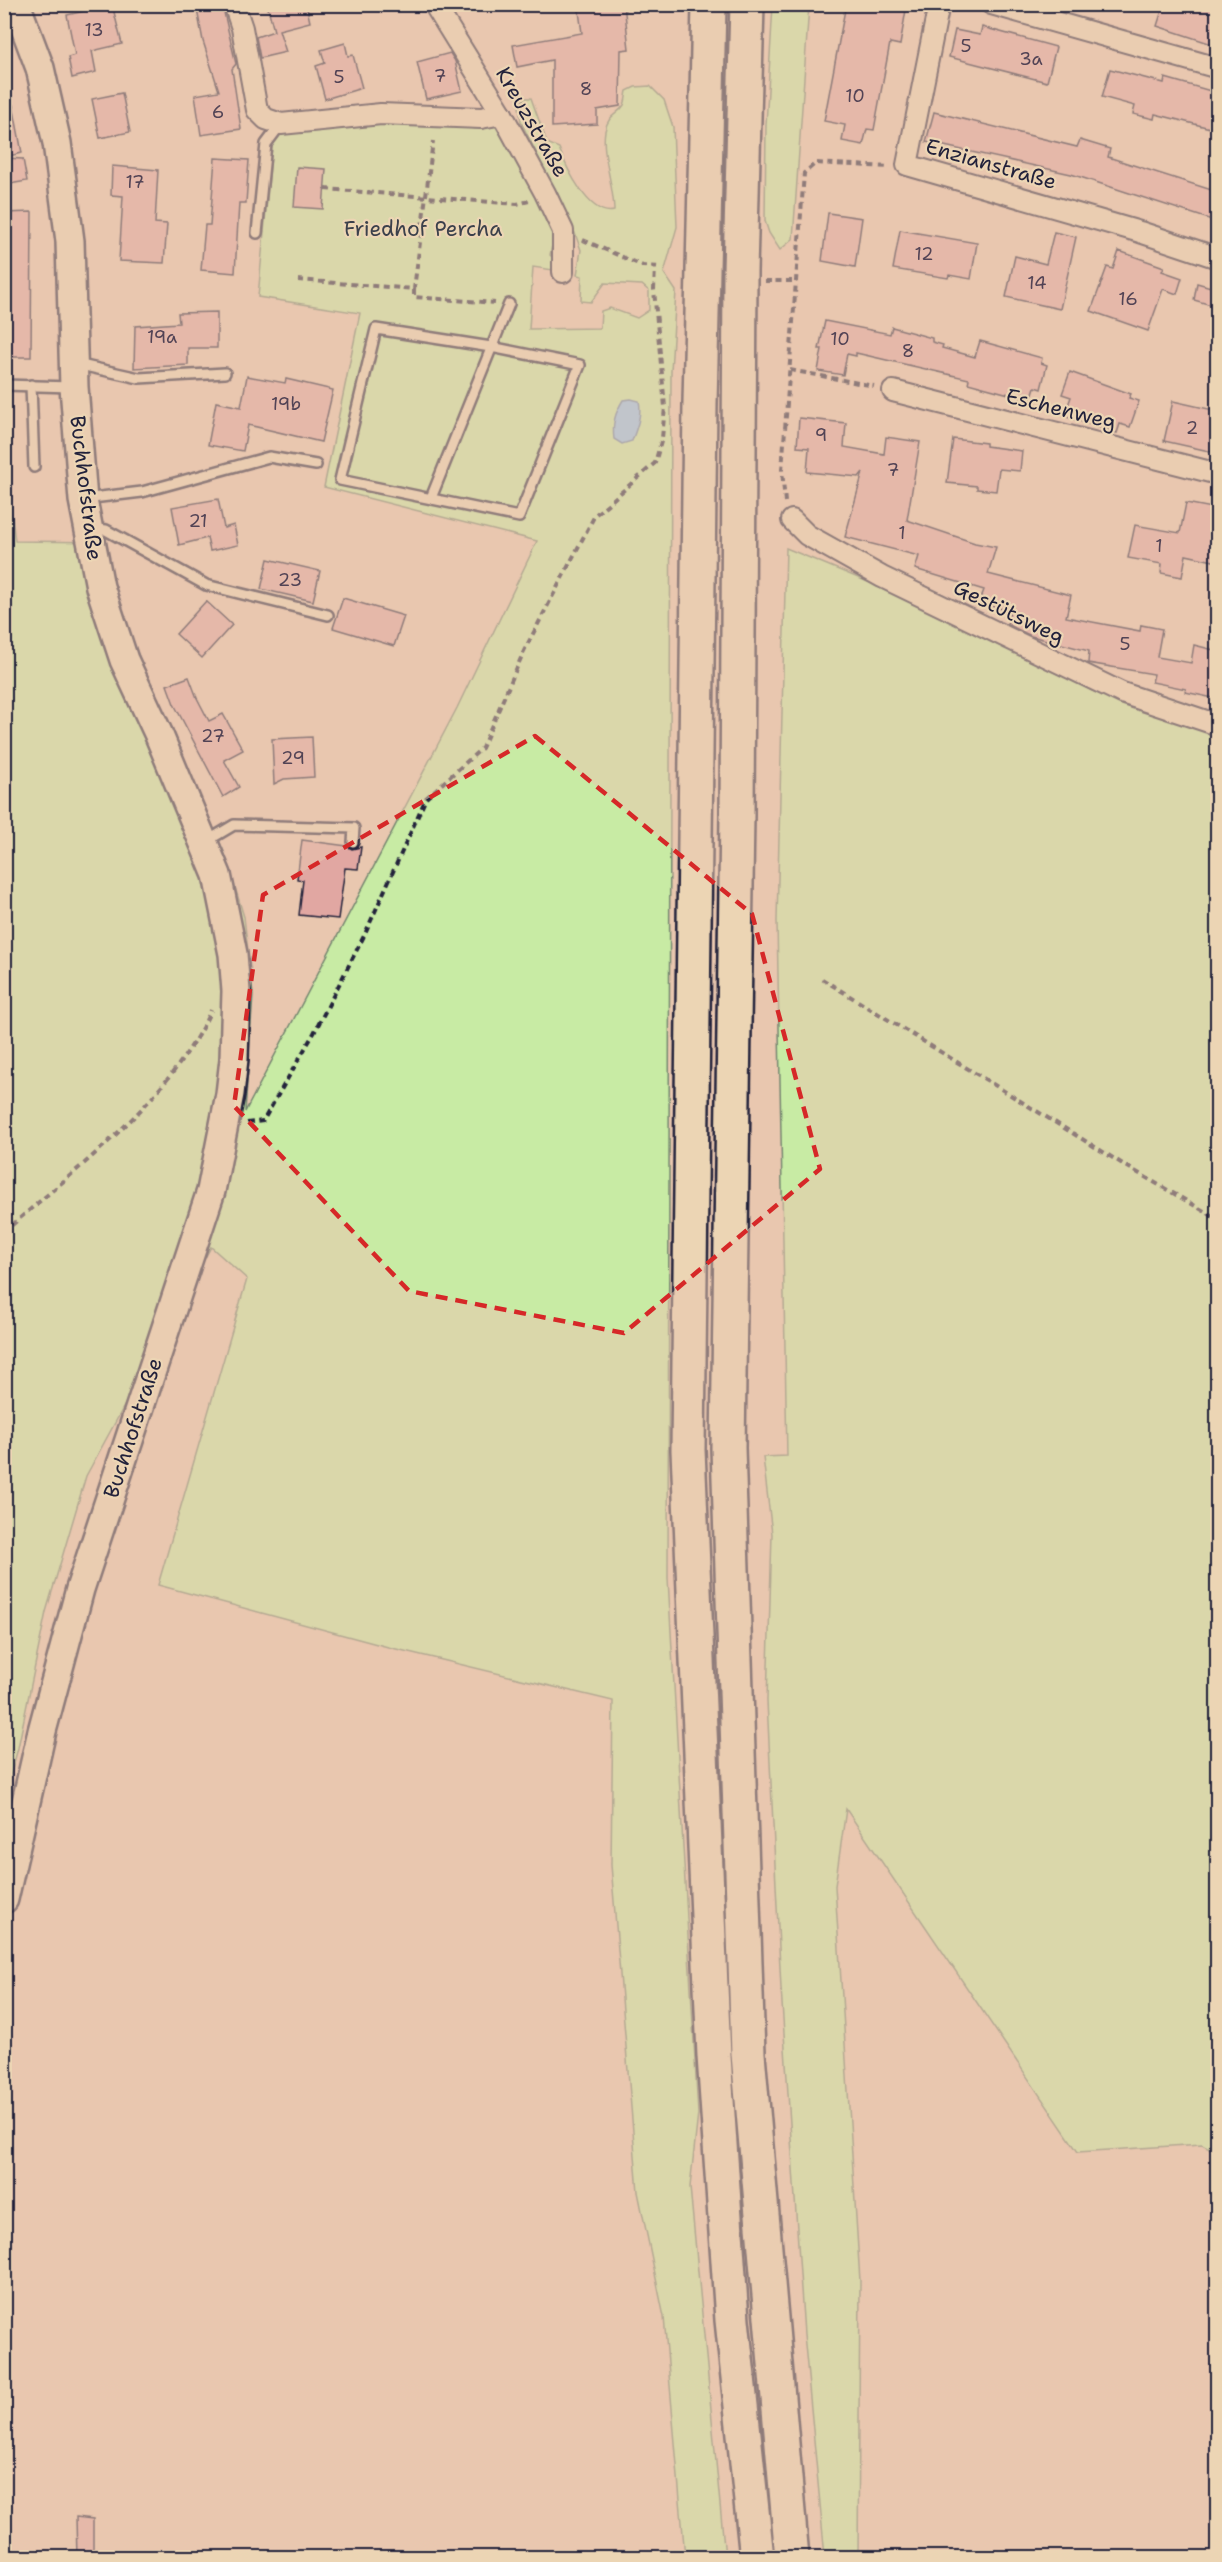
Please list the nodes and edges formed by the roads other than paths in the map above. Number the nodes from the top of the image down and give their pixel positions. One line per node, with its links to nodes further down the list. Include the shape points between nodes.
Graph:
1 (16, 4): 17 (main road, Buchhofstraße, via 40,68 57,143 70,241)
2 (234, 4): 10 (street, via 257,110 266,119)
3 (434, 4): 9 (street, Kreuzstraße)
4 (709, 4): 33 (highway, via 700,403 688,1450 714,2056 732,2320)
5 (747, 4): 34 (highway, via 740,271 728,1448 748,2054)
6 (939, 4): 12 (street, Enzianstraße, via 907,165)
7 (991, 4): 8 (street)
8 (1218, 68)
9 (502, 114): 10 (street, via 481,118 381,114); 13 (street, Kreuzstraße, via 563,231)
10 (281, 124): 11 (lane, via 266,144)
11 (257, 233)
12 (1218, 258)
13 (563, 272)
14 (509, 304): 15 (lane)
15 (491, 347): 24 (lane); 24 (lane, via 580,365 519,517); 24 (lane, via 376,329 340,480)
16 (225, 373): 17 (lane, via 139,378)
17 (74, 375): 19 (lane); 25 (main road, Buchhofstraße)
18 (4, 385): 19 (lane)
19 (31, 386): 22 (lane)
20 (893, 391): 23 (street, Eschenweg)
21 (316, 465): 25 (lane, via 269,456 142,492)
22 (34, 467)
23 (1218, 474)
24 (431, 498)
25 (82, 500): 27 (main road, Buchhofstraße)
26 (792, 520): 29 (street, Gestütsweg, via 807,536 893,582 1122,693)
27 (86, 527): 28 (lane, via 106,530 206,585); 31 (main road, Buchhofstraße, via 100,587 124,660)
28 (328, 615)
29 (1218, 725)
30 (353, 842): 31 (lane, via 354,828 234,825)
31 (203, 843): 32 (main road, Buchhofstraße, via 217,875 233,954 236,991 234,1059 225,1120 211,1191 80,1589 42,1731)
32 (4, 1899)
33 (757, 2558)
34 (792, 2558)

